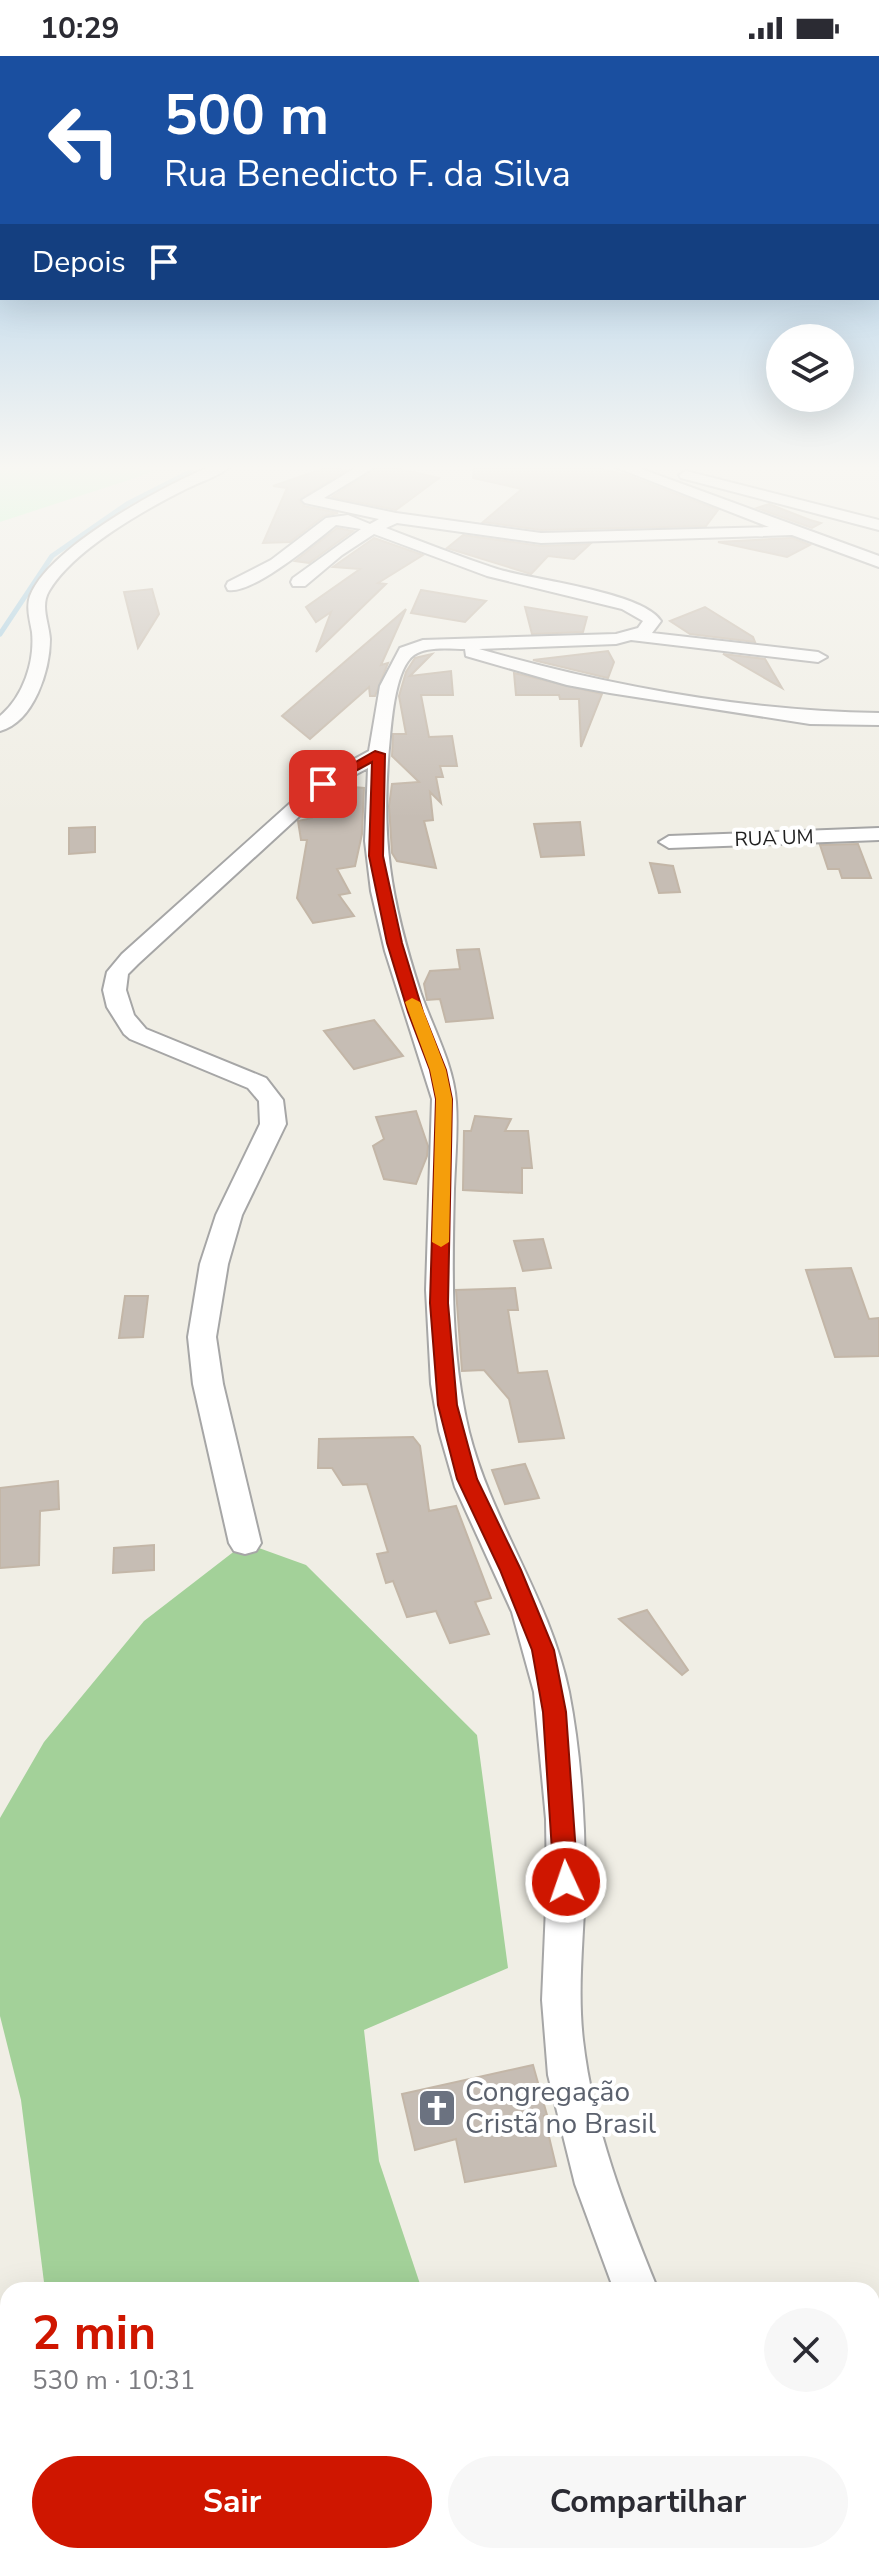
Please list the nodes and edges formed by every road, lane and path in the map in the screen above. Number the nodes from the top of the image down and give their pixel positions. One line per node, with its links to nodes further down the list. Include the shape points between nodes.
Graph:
1 (47, 584): 9 (street, via 36,605 41,640 25,703)
2 (238, 584): 4 (street)
3 (539, 584): 5 (street, via 628,605 649,616 652,621 644,632)
4 (234, 586)
5 (634, 636): 6 (street); 7 (street)
6 (439, 645): 8 (street, via 610,688 810,718); 10 (street, via 413,648 402,658 382,714)
7 (818, 657)
8 (879, 719)
9 (0, 725)
10 (379, 754): 13 (street, via 323,784 116,975 121,1014 138,1034 257,1083 271,1100 273,1124 229,1215 214,1264 202,1337); 14 (street, via 376,856 394,943 444,1099 439,1303 448,1405 467,1479 543,1650 560,1772 566,1882 561,2002 570,2091 599,2197)
11 (879, 834): 12 (street, RUA UM)
12 (669, 842)
13 (245, 1543)
14 (633, 2282)

